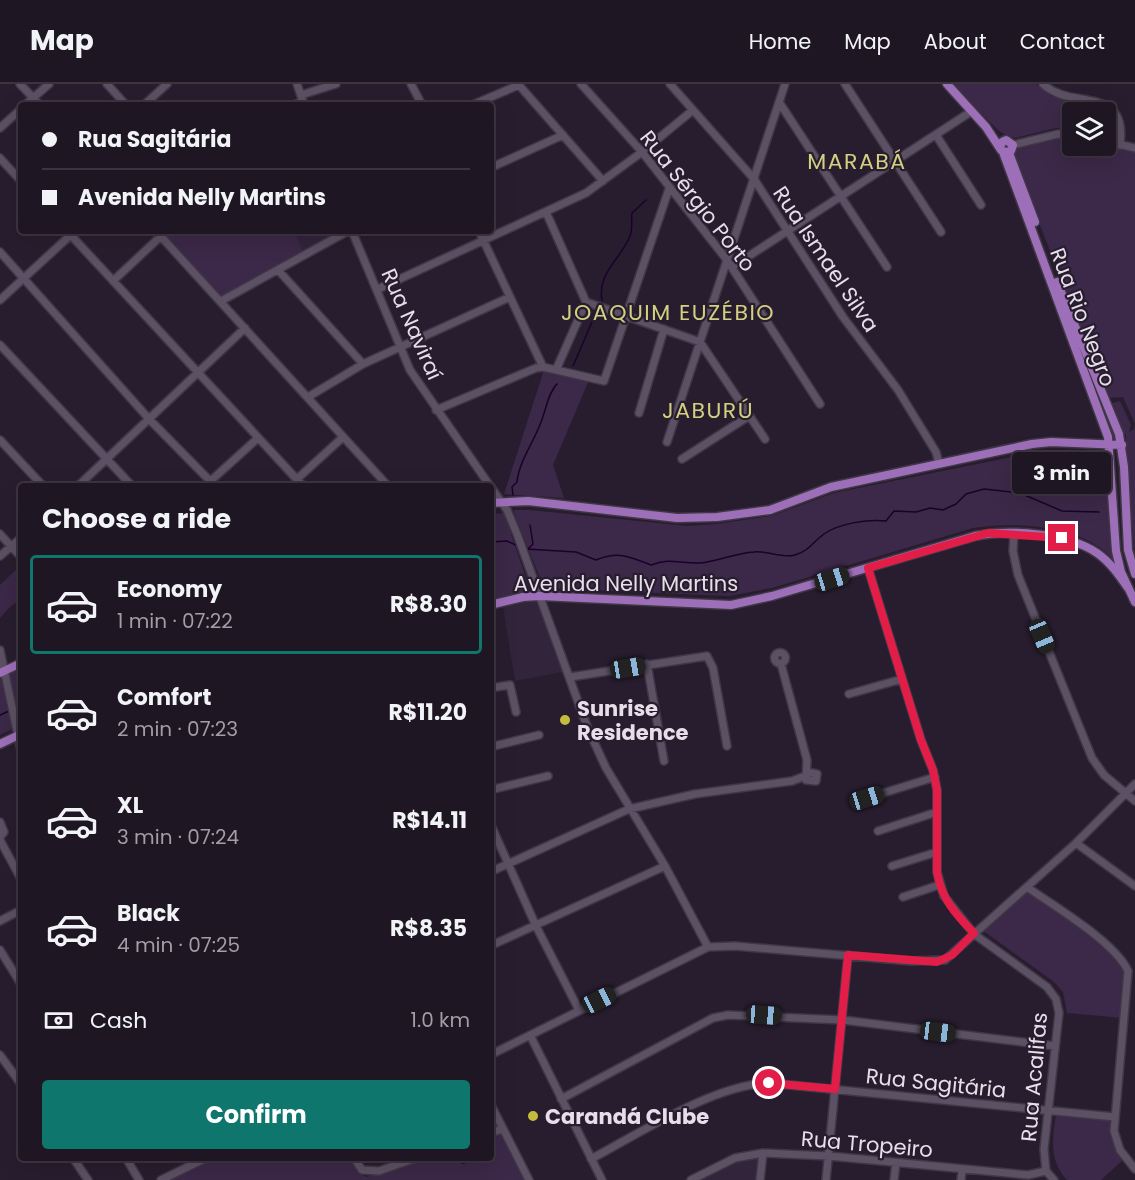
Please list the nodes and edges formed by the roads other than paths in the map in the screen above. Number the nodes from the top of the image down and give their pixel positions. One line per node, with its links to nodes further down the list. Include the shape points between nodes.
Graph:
1 (20, 84): 15 (street)
2 (49, 84): 15 (street)
3 (107, 84): 19 (street)
4 (167, 84): 20 (street)
5 (297, 84): 16 (street)
6 (336, 84): 16 (street)
7 (411, 84): 21 (street)
8 (519, 84): 22 (street); 29 (street)
9 (582, 84): 35 (street, Rua Sérgio Porto)
10 (670, 84): 24 (street, Rua Ismael Silva)
11 (785, 84): 23 (street)
12 (845, 84): 37 (street)
13 (947, 84): 25 (main road)
14 (1043, 84): 32 (street, via 1059,94 1105,105 1118,118 1122,130)
15 (33, 97): 17 (street); 18 (street)
16 (302, 100)
17 (28, 102)
18 (37, 102)
19 (123, 102)
20 (147, 102)
21 (420, 102)
22 (479, 102)
23 (779, 102): 40 (street); 43 (street)
24 (693, 110): 35 (street); 40 (street, Rua Ismael Silva)
25 (972, 111): 30 (street); 33 (main road)
26 (18, 112): 27 (street)
27 (0, 129)
28 (1062, 134): 33 (street)
29 (563, 135): 38 (street); 41 (street)
30 (936, 135): 37 (street); 44 (street)
31 (1116, 144): 32 (street)
32 (1120, 145): 34 (street)
33 (1006, 148): 88 (main road, Rua Rio Negro); 89 (main road, Rua Rio Negro)
34 (1135, 148)
35 (642, 152): 41 (street); 42 (street, Rua Sérgio Porto)
36 (0, 158): 39 (street)
37 (895, 161): 43 (street); 47 (street)
38 (494, 166)
39 (18, 178)
40 (754, 179): 46 (street, Rua Ismael Silva); 56 (street)
41 (603, 181): 45 (street)
42 (669, 189): 56 (street, Rua Sérgio Porto); 67 (street)
43 (840, 196): 46 (street); 58 (street)
44 (981, 205)
45 (546, 212): 54 (street); 66 (street)
46 (787, 231): 57 (street); 92 (street, Rua Ismael Silva, via 843,317 898,390)
47 (941, 232)
48 (69, 234): 60 (street)
49 (73, 234): 61 (street)
50 (159, 234): 61 (street); 65 (street)
51 (345, 234): 59 (street)
52 (351, 234): 62 (street, Rua Naviraí)
53 (480, 234): 54 (street)
54 (483, 241): 62 (street); 63 (street)
55 (0, 252): 60 (street)
56 (727, 260): 57 (street, Rua Sérgio Porto); 70 (street)
57 (732, 267): 78 (street, Rua Sérgio Porto)
58 (887, 267)
59 (279, 271): 65 (street); 73 (street)
60 (24, 278): 64 (street); 82 (street)
61 (113, 281): 76 (street)
62 (378, 289): 72 (street, Rua Naviraí)
63 (510, 297): 72 (street); 74 (street)
64 (0, 300)
65 (220, 301): 68 (street)
66 (586, 302): 67 (street); 75 (street)
67 (626, 316): 69 (street); 75 (street, via 604,381)
68 (245, 328): 76 (street); 77 (street)
69 (664, 329): 70 (street); 80 (street)
70 (700, 342): 81 (street); 87 (street)
71 (0, 345): 90 (street)
72 (400, 346): 73 (street); 79 (street, Rua Naviraí, via 410,370)
73 (363, 364): 77 (street)
74 (543, 367): 75 (street); 79 (street)
75 (556, 370)
76 (198, 372): 82 (street); 83 (street)
77 (308, 397): 84 (street)
78 (820, 404)
79 (436, 410): 101 (street, Rua Naviraí)
80 (639, 413)
81 (749, 416): 85 (street); 91 (street)
82 (150, 420): 90 (street); 97 (street)
83 (258, 438): 93 (street); 98 (street)
84 (342, 438): 93 (street); 100 (street)
85 (765, 439)
86 (0, 440): 94 (street)
87 (667, 442)
88 (1110, 445): 89 (main road); 92 (main road, via 1051,442); 115 (main road, Rua Rio Negro, via 1116,551)
89 (1122, 445): 111 (main road, Rua Rio Negro)
90 (107, 459): 95 (street); 96 (street)
91 (682, 459)
92 (939, 463): 103 (main road, via 831,487 770,510 717,517 677,518 528,501)
93 (297, 479): 99 (street)
94 (40, 483)
95 (81, 483)
96 (129, 483)
97 (209, 483)
98 (211, 483)
99 (300, 483)
100 (385, 483)
101 (488, 483)
102 (494, 491): 103 (street, Rua Naviraí)
103 (502, 502): 104 (main road); 116 (street, Rua Naviraí)
104 (494, 503)
105 (1014, 533): 112 (main road, Avenida Nelly Martins, via 975,536); 115 (main road, Avenida Nelly Martins, via 1062,538 1087,547 1110,563); 140 (street, via 1012,551 1018,575 1092,758)
106 (0, 534): 108 (street)
107 (18, 540): 108 (street)
108 (11, 546): 109 (street); 110 (street)
109 (18, 554)
110 (0, 556)
111 (1130, 558): 113 (main road); 114 (main road, Rua Rio Negro)
112 (868, 568): 116 (main road, Avenida Nelly Martins, via 731,604); 125 (street, Rua Acalifas)
113 (1135, 568)
114 (1135, 574)
115 (1128, 588): 117 (main road, Rua Rio Negro)
116 (540, 597): 118 (main road, Avenida Nelly Martins); 124 (street, Rua Naviraí)
117 (1135, 602)
118 (494, 604)
119 (0, 650): 123 (street)
120 (18, 664): 123 (main road)
121 (647, 664): 124 (street); 134 (street, via 694,657 710,659); 135 (street)
122 (781, 664): 143 (street, via 807,760 806,774 792,781 695,794)
123 (3, 672): 129 (street)
124 (570, 677): 143 (street, Rua Naviraí, via 588,729)
125 (902, 679): 127 (street); 137 (street, Rua Acalifas)
126 (494, 687): 128 (street, via 510,685)
127 (849, 694)
128 (516, 712)
129 (18, 732)
130 (18, 735): 132 (main road)
131 (539, 735): 133 (street)
132 (0, 744)
133 (494, 746)
134 (727, 746)
135 (664, 761)
136 (548, 776): 139 (street)
137 (935, 777): 141 (street); 144 (street, Rua Acalifas)
138 (1135, 784): 140 (street)
139 (494, 789)
140 (1126, 794): 142 (street); 149 (street)
141 (867, 798)
142 (1135, 801)
143 (629, 809): 151 (street); 152 (street, Rua Naviraí)
144 (937, 812): 146 (street); 150 (street, Rua Acalifas)
145 (0, 822): 148 (street, via 4,832)
146 (879, 831)
147 (494, 832): 151 (street)
148 (0, 839): 155 (street)
149 (1076, 843): 157 (street); 158 (street)
150 (937, 852): 153 (street); 156 (street, Rua Acalifas)
151 (509, 864): 154 (street); 162 (street)
152 (664, 866): 162 (street); 165 (street, Rua Naviraí)
153 (892, 866)
154 (494, 870)
155 (18, 873)
156 (939, 885): 159 (street); 163 (street, Rua Acalifas, via 952,909)
157 (1135, 886)
158 (1027, 887): 163 (street); 180 (street, via 1110,948 1124,961 1128,971)
159 (903, 897)
160 (18, 912): 161 (street)
161 (0, 921)
162 (536, 926): 164 (street); 169 (street)
163 (974, 933): 167 (street, via 952,955 937,962); 172 (street, Rua Acalifas, via 1047,987 1056,999 1059,1013)
164 (494, 944)
165 (708, 947): 167 (street); 169 (street)
166 (0, 950): 168 (street)
167 (848, 955): 170 (street)
168 (18, 979)
169 (579, 1010): 171 (street)
170 (843, 1020): 172 (street); 176 (street); 177 (street, via 744,1014 713,1018)
171 (530, 1035): 173 (street); 177 (street)
172 (1055, 1046): 179 (street, Rua Acalifas)
173 (494, 1053)
174 (0, 1055): 175 (street)
175 (18, 1080)
176 (835, 1089): 179 (street, Rua Sagitária); 184 (street); 185 (street, Rua Sagitária, via 747,1083 711,1096)
177 (561, 1099): 185 (street)
178 (494, 1111): 181 (street)
179 (1048, 1111): 180 (street, Rua Sagitária); 194 (street, Rua Acalifas)
180 (1115, 1117): 192 (street, via 1115,1141)
181 (503, 1129): 182 (street); 198 (street)
182 (494, 1132)
183 (763, 1153): 184 (street, Rua Tropeiro); 200 (street, Rua Tropeiro, via 735,1158); 201 (street)
184 (828, 1156): 191 (street, Rua Tropeiro); 202 (street)
185 (591, 1159): 199 (street)
186 (75, 1161): 195 (street)
187 (128, 1161): 196 (street)
188 (200, 1161): 197 (street)
189 (356, 1161): 190 (street, via 362,1170 379,1171)
190 (407, 1161)
191 (896, 1163): 193 (street, Rua Tropeiro); 203 (street)
192 (1135, 1169)
193 (962, 1170): 194 (street, Rua Tropeiro, via 1028,1174); 204 (street)
194 (1046, 1171): 205 (street, Rua Acalifas)
195 (88, 1180)
196 (139, 1180)
197 (160, 1180)
198 (529, 1180)
199 (602, 1180)
200 (690, 1180)
201 (760, 1180)
202 (826, 1180)
203 (894, 1180)
204 (961, 1180)
205 (1054, 1180)

